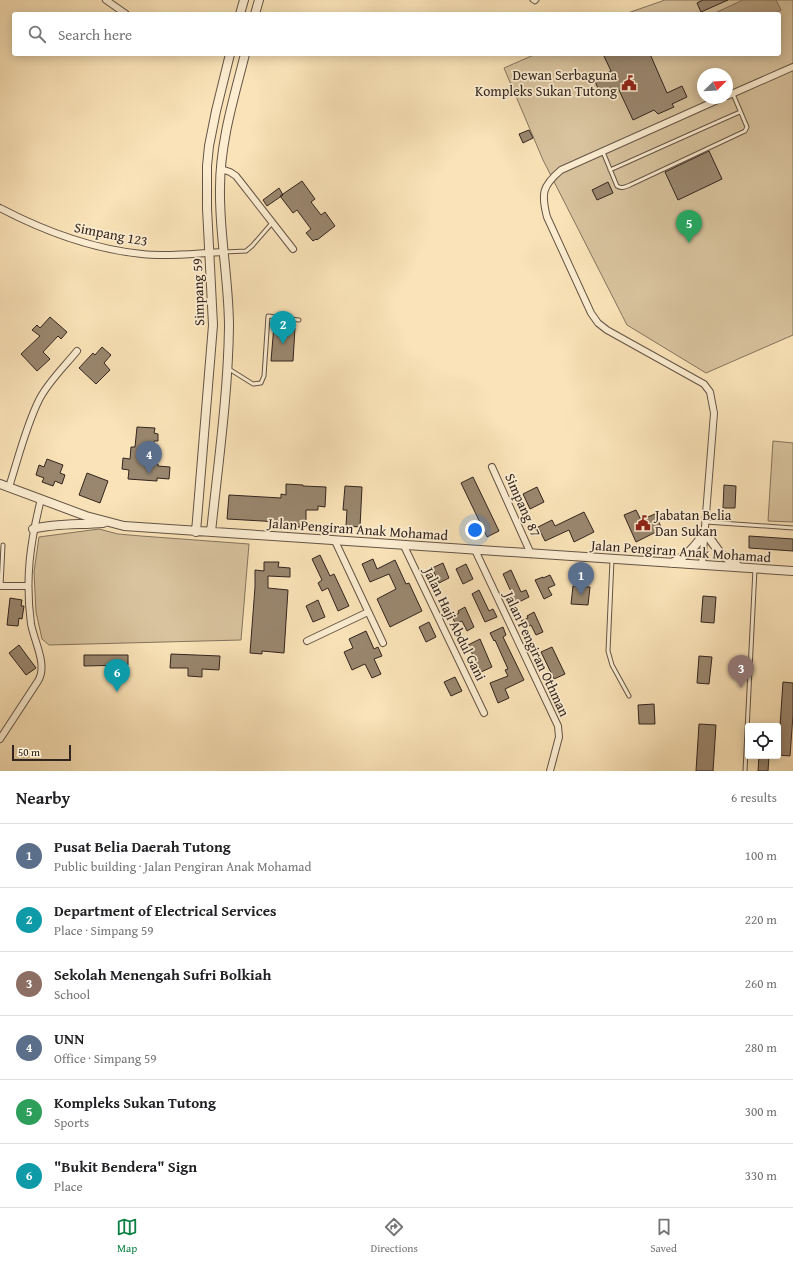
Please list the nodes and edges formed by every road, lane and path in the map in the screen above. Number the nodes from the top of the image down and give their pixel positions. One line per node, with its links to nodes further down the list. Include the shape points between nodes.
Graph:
1 (106, 0): 6 (street)
2 (244, 0): 7 (street)
3 (259, 0): 8 (street)
4 (532, 0): 5 (lane)
5 (537, 0)
6 (123, 12)
7 (241, 12)
8 (256, 12)
9 (230, 56): 23 (street, Simpang 59, via 209,146 207,187)
10 (244, 56): 17 (street, Simpang 59, via 230,114)
11 (793, 67): 12 (street)
12 (733, 94)
13 (733, 100): 15 (lane)
14 (709, 104): 16 (street)
15 (740, 112): 18 (lane); 18 (lane, via 747,127 743,133 624,188 617,186)
16 (603, 152): 18 (lane); 32 (street, via 561,170 550,179 544,190 543,204 591,313 598,323 704,384 710,392 714,413)
17 (221, 169): 20 (street, via 236,176); 22 (street, Simpang 59, via 220,208)
18 (610, 170)
19 (0, 208): 23 (street, Simpang 123, via 36,226 94,245 142,254)
20 (272, 223): 21 (street); 22 (lane, via 246,251)
21 (293, 249)
22 (224, 252): 23 (street, Simpang 123); 26 (street, Simpang 59, via 229,326)
23 (210, 253): 35 (street, Simpang 59, via 213,325)
24 (299, 320): 26 (lane, via 268,316 264,376 261,383 253,384)
25 (77, 351): 29 (street, via 39,400)
26 (227, 368): 36 (street, Simpang 59)
27 (492, 466): 42 (street, Simpang 87)
28 (0, 484): 29 (street, Jalan Pengiran Anak Mohamad)
29 (9, 487): 30 (street, Jalan Pengiran Anak Mohamad)
30 (41, 499): 31 (street, Jalan Pengiran Anak Mohamad); 34 (street)
31 (108, 522): 34 (street, via 53,524); 35 (street, Jalan Pengiran Anak Mohamad, via 124,526)
32 (706, 522): 33 (lane); 37 (street)
33 (793, 528)
34 (33, 529): 50 (street)
35 (196, 532): 36 (street, Jalan Pengiran Anak Mohamad)
36 (211, 532): 38 (street, Jalan Pengiran Anak Mohamad)
37 (705, 532): 44 (street, via 693,550); 45 (street); 46 (street, via 720,553)
38 (335, 541): 40 (street, Jalan Pengiran Anak Mohamad); 51 (street)
39 (3, 545): 49 (lane)
40 (404, 546): 41 (street, Jalan Pengiran Anak Mohamad); 55 (street, Jalan Haji Abdul Gani)
41 (475, 550): 42 (street, Jalan Pengiran Anak Mohamad); 57 (street, Jalan Pengiran Othman, via 558,726 559,737)
42 (531, 554): 43 (street, Jalan Pengiran Anak Mohamad)
43 (612, 560): 44 (street, Jalan Pengiran Anak Mohamad); 54 (lane, via 608,651 612,665)
44 (671, 564): 45 (street, Jalan Pengiran Anak Mohamad)
45 (702, 565): 46 (street, Jalan Pengiran Anak Mohamad)
46 (740, 568): 47 (street, Jalan Pengiran Anak Mohamad)
47 (755, 569): 48 (street, Jalan Pengiran Anak Mohamad); 58 (lane)
48 (793, 571)
49 (0, 586): 50 (street)
50 (28, 586): 56 (street, via 32,631 42,671)
51 (368, 612): 52 (street); 53 (street)
52 (307, 641)
53 (383, 644)
54 (628, 696)
55 (484, 713)
56 (0, 739)
57 (550, 771)
58 (745, 771)

